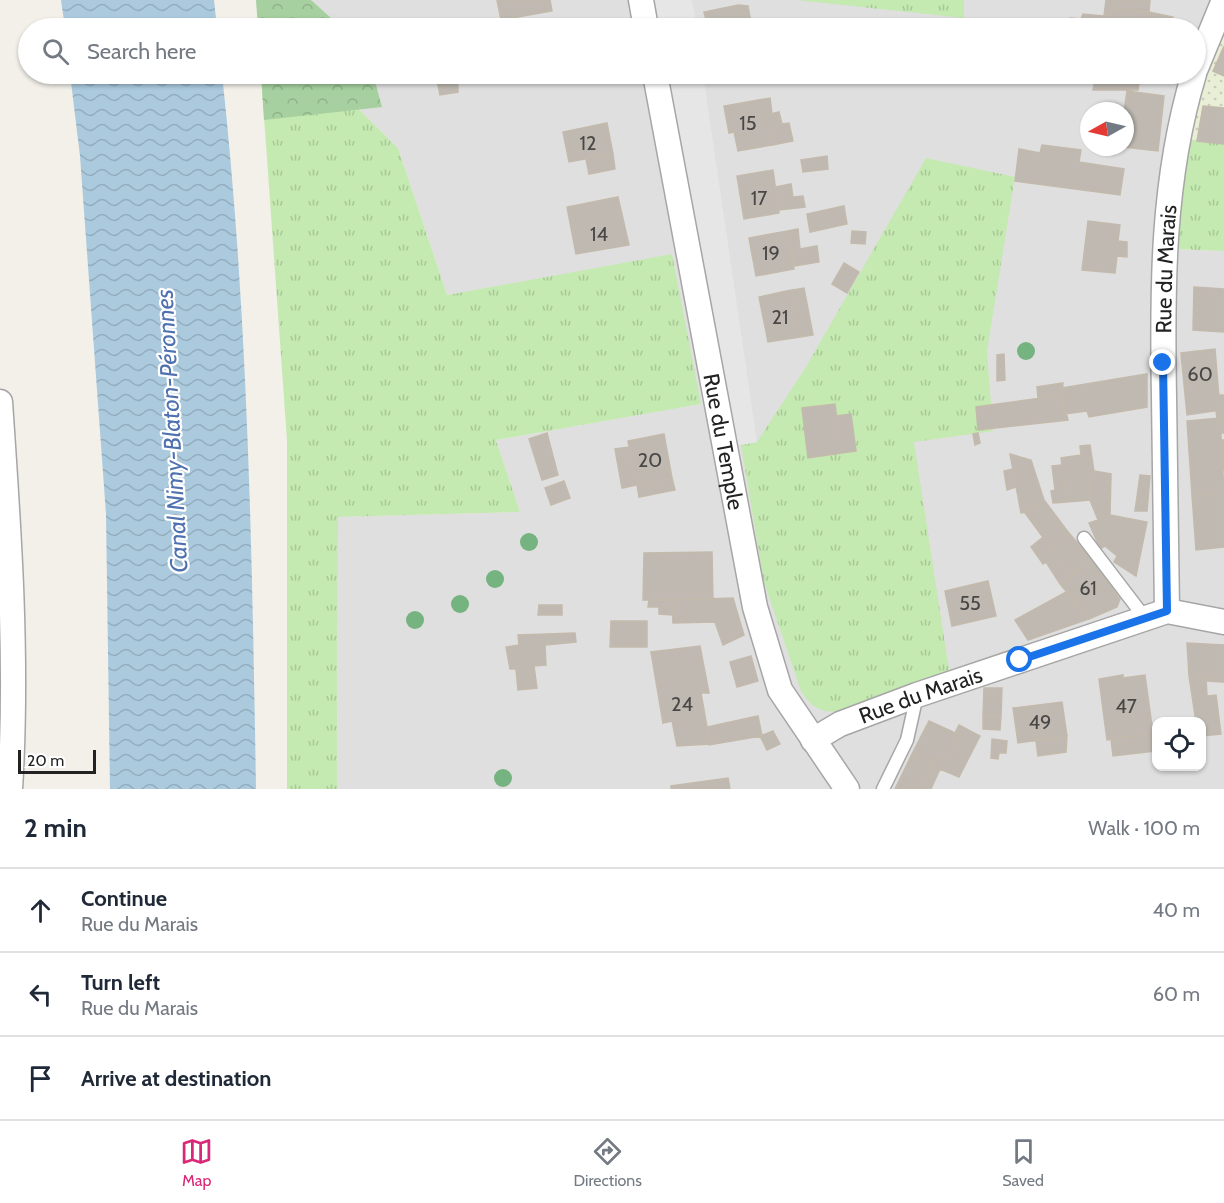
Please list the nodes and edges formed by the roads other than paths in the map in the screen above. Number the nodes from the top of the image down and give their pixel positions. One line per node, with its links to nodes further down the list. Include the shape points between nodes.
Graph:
1 (641, 0): 3 (street)
2 (1224, 0): 4 (street)
3 (644, 18)
4 (1206, 44)
5 (657, 84): 12 (street, Rue du Temple, via 755,607 780,690)
6 (1192, 84): 9 (street, Rue du Marais, via 1173,160 1165,227)
7 (0, 402): 13 (street, via 15,722)
8 (1084, 538): 9 (lane)
9 (1156, 614): 10 (street, Rue du Marais); 11 (street, Rue du Marais)
10 (1224, 622)
11 (917, 695): 12 (street, Rue du Marais, via 840,724); 15 (lane, via 907,740)
12 (813, 740): 14 (street, Rue du Temple)
13 (10, 789)
14 (847, 789)
15 (883, 789)

